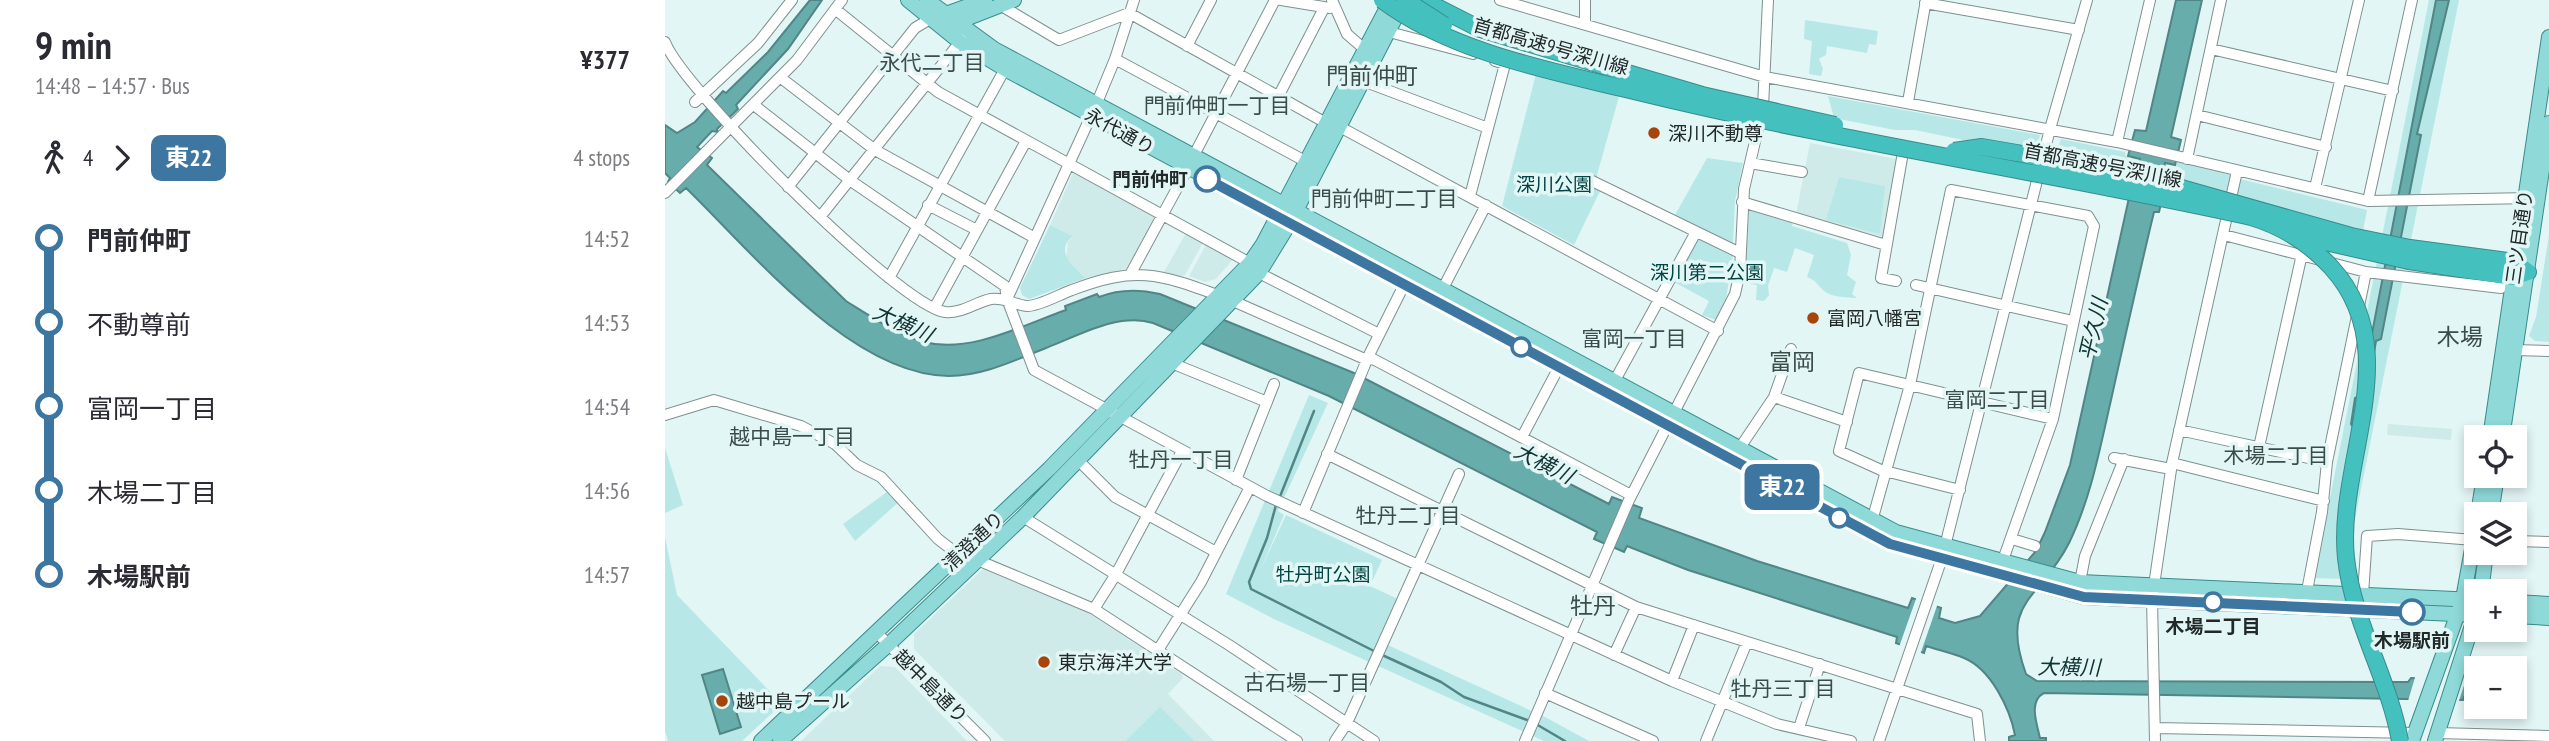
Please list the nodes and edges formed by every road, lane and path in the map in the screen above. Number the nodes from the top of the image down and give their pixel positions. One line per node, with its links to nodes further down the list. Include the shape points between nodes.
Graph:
1 (776, 0): 21 (street)
2 (908, 0): 27 (main road, 永代通り)
3 (927, 0): 27 (main road, 永代通り)
4 (1134, 0): 26 (street)
5 (1212, 0): 35 (street)
6 (1275, 0): 42 (street)
7 (1281, 0): 24 (street)
8 (1382, 0): 64 (highway, 首都高速9号深川線, bridge, via 1416,22 1468,45 1565,74)
9 (1391, 0): 37 (main road)
10 (1405, 0): 30 (main road); 40 (highway, bridge, via 1436,21 1474,37 1570,65)
11 (1423, 0): 40 (highway, 首都高速9号深川線, via 1480,29)
12 (1500, 0): 25 (street)
13 (1585, 0): 28 (street)
14 (1769, 0): 43 (street)
15 (2087, 0): 29 (street)
16 (2150, 0): 66 (street)
17 (2221, 0): 36 (street)
18 (2359, 0): 45 (street)
19 (2412, 0): 48 (street)
20 (1925, 2): 29 (street); 52 (street)
21 (789, 4): 49 (street)
22 (838, 4): 38 (street); 44 (street)
23 (996, 4): 26 (street, via 1059,40); 27 (main road); 33 (main road, via 980,21)
24 (1330, 5): 37 (street, via 1347,34); 50 (street)
25 (1539, 6): 28 (street)
26 (1129, 13): 35 (street); 39 (street)
27 (943, 21): 31 (main road, 永代通り); 38 (street, via 915,28)
28 (1585, 24): 43 (street)
29 (2079, 30): 63 (street)
30 (1389, 32): 37 (main road); 62 (street, via 1505,64)
31 (964, 37): 33 (main road, 永代通り); 41 (main road, 永代通り); 47 (street)
32 (2549, 37): 86 (main road, 三ツ目通り)
33 (981, 41): 54 (main road, 永代通り)
34 (665, 42): 49 (street)
35 (1187, 46): 42 (street)
36 (2211, 49): 45 (street); 57 (street)
37 (1369, 54): 46 (main road); 60 (main road)
38 (893, 56): 47 (street); 58 (street)
39 (1115, 59): 54 (street); 55 (street)
40 (1607, 67): 69 (highway, 首都高速9号深川線, bridge, via 1702,95)
41 (1005, 69): 54 (main road, 永代通り); 56 (street)
42 (1237, 74): 50 (street); 55 (street)
43 (1765, 77): 52 (street); 75 (street, via 1762,115)
44 (781, 78): 53 (street); 58 (street)
45 (2342, 79): 48 (street); 67 (street)
46 (1363, 81): 60 (main road); 62 (street)
47 (927, 84): 56 (street); 68 (street)
48 (2393, 91): 87 (street)
49 (706, 97): 51 (street); 61 (street)
50 (1278, 97): 60 (street)
51 (695, 102)
52 (1907, 102): 63 (street)
53 (754, 106): 61 (street); 70 (street)
54 (1094, 110): 74 (main road, 永代通り); 76 (street)
55 (1217, 114): 73 (street); 74 (street)
56 (980, 115): 65 (street); 81 (street)
57 (2197, 115): 67 (street); 71 (street)
58 (840, 123): 68 (street); 70 (street)
59 (2549, 123): 86 (main road, 三ツ目通り)
60 (1333, 125): 73 (main road); 85 (street); 93 (main road)
61 (731, 126): 82 (street); 84 (street)
62 (1488, 128): 85 (street)
63 (2050, 130): 66 (street); 91 (street)
64 (1818, 132): 104 (highway, bridge, via 1842,142); 213 (highway, 首都高速9号深川線, bridge, via 2251,217 2286,232 2324,259 2349,292 2366,336 2367,383 2348,497 2346,555 2357,612)
65 (1026, 141): 76 (street); 92 (street)
66 (2117, 142): 71 (street)
67 (2326, 147): 83 (street)
68 (875, 150): 80 (street); 81 (street)
69 (1954, 151): 104 (highway, bridge, via 1982,147 2181,188); 213 (highway, 首都高速9号深川線, bridge, via 2250,214 2304,241 2336,271 2363,322 2369,369 2347,509 2347,567 2358,613)
70 (816, 153): 80 (street); 82 (street)
71 (2182, 157): 77 (street)
72 (1902, 158): 101 (street)
73 (1305, 161): 93 (main road)
74 (1191, 163): 93 (main road, 永代通り); 94 (street)
75 (1750, 163): 78 (street); 88 (street)
76 (1069, 164): 94 (street); 100 (street)
77 (2237, 171): 83 (street); 99 (street)
78 (1802, 172)
79 (1590, 180): 98 (street)
80 (851, 181): 95 (street); 96 (street)
81 (939, 186): 89 (street); 92 (street)
82 (789, 187): 95 (street)
83 (2315, 188): 87 (street)
84 (668, 190)
85 (1470, 197): 90 (street)
86 (2531, 198): 87 (street); 107 (main road, 三ツ目通り)
87 (2368, 201)
88 (1742, 202): 101 (street); 102 (street)
89 (928, 205): 96 (street); 97 (street)
90 (1486, 205): 115 (street); 117 (street)
91 (2032, 205): 114 (street, via 1951,190); 120 (street); 122 (street, via 2088,216 2094,226)
92 (987, 212): 97 (street); 100 (street)
93 (1286, 214): 106 (main road); 112 (main road, 永代通り); 115 (main road, 永代通り)
94 (1162, 216): 106 (street); 109 (street)
95 (820, 217): 110 (street)
96 (917, 226): 105 (street); 110 (street)
97 (977, 230): 105 (street)
98 (1696, 232): 102 (street); 117 (street)
99 (2224, 235): 103 (street); 145 (street)
100 (1035, 238): 118 (street)
101 (1886, 245): 111 (street, via 1881,278)
102 (1740, 253): 123 (street, via 1735,294)
103 (2302, 254): 108 (street); 147 (street)
104 (2409, 255): 107 (highway)
105 (963, 256): 118 (street, via 1005,286); 119 (street)
106 (1255, 268): 116 (main road); 124 (street)
107 (2519, 270): 108 (street, via 2501,288); 126 (main road, 三ツ目通り); 143 (main road, 三ツ目通り)
108 (2367, 272): 152 (street)
109 (1131, 273): 116 (street, via 1161,275); 118 (street, via 1099,279 1028,306)
110 (889, 278): 119 (street)
111 (1896, 281)
112 (1404, 285): 115 (main road, 永代通り); 124 (street)
113 (1916, 285): 114 (street)
114 (1930, 288): 120 (street); 133 (street)
115 (1439, 296): 130 (main road, 永代通り); 131 (main road, 永代通り)
116 (1227, 298): 121 (main road); 128 (street)
117 (1660, 298): 123 (street); 131 (street)
118 (1007, 299): 119 (street, via 991,299 954,312); 137 (street, via 1027,356 1038,373)
119 (935, 307)
120 (2007, 307): 122 (street); 136 (street)
121 (1213, 312): 129 (main road, 清澄通り, via 1193,344); 137 (main road, 清澄通り, via 1180,336)
122 (2073, 321): 140 (street)
123 (1718, 331): 141 (street)
124 (1379, 334): 128 (street)
125 (1791, 349): 134 (street)
126 (2514, 350): 127 (street); 144 (main road, 三ツ目通り)
127 (2549, 351)
128 (1367, 360): 146 (street, via 1373,359); 150 (street)
129 (1174, 363): 135 (street); 139 (main road, 清澄通り)
130 (1559, 367): 141 (main road, 永代通り); 146 (street)
131 (1613, 382): 141 (main road, 永代通り)
132 (1274, 384): 135 (street)
133 (1909, 385): 136 (street); 142 (street, via 1859,373); 154 (street)
134 (1775, 397): 142 (street); 148 (street)
135 (1267, 402): 156 (street)
136 (1983, 402): 140 (street); 158 (street)
137 (1106, 408): 139 (street); 173 (main road, 清澄通り)
138 (665, 415): 173 (street, via 714,400 801,426 835,444 857,466 881,477 938,539)
139 (1122, 416): 149 (street); 151 (main road, 清澄通り)
140 (2053, 419): 167 (street)
141 (1672, 420): 148 (main road, 永代通り); 159 (street); 172 (main road, 永代通り, via 1878,538)
142 (1847, 422): 154 (street, via 1839,450)
143 (2492, 425)
144 (2504, 425)
145 (2179, 430): 147 (street); 153 (street)
146 (1523, 437): 159 (street)
147 (2259, 447): 152 (street)
148 (1739, 449): 165 (main road, 永代通り)
149 (1182, 450): 156 (street); 163 (street)
150 (1327, 454): 161 (street); 162 (street)
151 (1078, 460): 163 (street, via 1115,497); 164 (main road, 清澄通り)
152 (2327, 462): 160 (street)
153 (2172, 466): 160 (street); 178 (street, via 2119,458); 181 (street)
154 (1887, 472): 158 (street); 165 (street)
155 (1459, 474): 161 (street)
156 (1235, 480): 157 (street)
157 (1250, 487): 162 (street); 171 (street)
158 (1960, 490): 172 (street)
159 (1630, 498): 179 (street)
160 (2324, 501): 180 (street)
161 (1442, 511): 176 (street); 179 (street)
162 (1303, 513): 176 (street)
163 (1148, 515): 171 (street); 177 (street)
164 (1023, 517): 175 (main road, 清澄通り); 177 (street)
165 (1872, 521): 172 (main road, 永代通り)
166 (2464, 534): 182 (street, via 2367,536)
167 (2012, 539): 170 (street); 174 (street)
168 (2527, 541): 169 (street)
169 (2549, 542)
170 (2035, 546)
171 (1216, 552): 191 (street)
172 (1943, 552): 174 (main road, 永代通り); 181 (main road, 永代通り, via 2011,578 2084,597); 204 (street)
173 (961, 554): 175 (street); 195 (main road, 清澄通り)
174 (2003, 560): 178 (main road, 永代通り)
175 (981, 561): 188 (street); 199 (main road, 清澄通り)
176 (1418, 565): 196 (street); 207 (street)
177 (1117, 574): 188 (street); 191 (street)
178 (2080, 582): 181 (main road, 永代通り)
179 (1593, 585): 187 (street); 196 (street)
180 (2307, 591): 181 (main road, 永代通り); 182 (main road, 永代通り)
181 (2154, 592): 189 (main road, 永代通り); 209 (street)
182 (2363, 594): 183 (main road, 永代通り)
183 (2464, 600)
184 (2527, 603): 185 (main road)
185 (2549, 604)
186 (2464, 606): 189 (main road)
187 (1636, 607): 194 (street); 201 (street)
188 (1094, 608): 200 (street)
189 (2457, 614): 190 (main road, 永代通り); 213 (main road)
190 (2464, 614)
191 (1181, 615): 200 (street); 207 (street)
192 (2527, 617): 193 (main road)
193 (2549, 618)
194 (1694, 625): 197 (street); 203 (street)
195 (876, 632): 199 (street, 越中島通り); 214 (main road, 清澄通り)
196 (1570, 635): 201 (street); 205 (street)
197 (1747, 642): 202 (street); 206 (street)
198 (2467, 642): 211 (main road)
199 (889, 644): 215 (main road, 清澄通り); 216 (street, 越中島通り)
200 (1158, 650): 217 (street)
201 (1614, 655): 203 (street)
202 (1820, 664): 204 (street); 208 (street)
203 (1672, 681): 206 (street)
204 (1897, 689): 223 (street); 224 (street, via 1977,714)
205 (1545, 693): 212 (street); 220 (street)
206 (1723, 703): 208 (street); 221 (street)
207 (1347, 723): 218 (street); 219 (street)
208 (1799, 728): 222 (street)
209 (2155, 728): 213 (street); 225 (street)
210 (2549, 736): 211 (street)
211 (2436, 737)
212 (1526, 738)
213 (2407, 739)
214 (761, 741)
215 (780, 741)
216 (985, 741)
217 (1297, 741)
218 (1335, 741)
219 (1374, 741)
220 (1653, 741)
221 (1706, 741)
222 (1851, 741)
223 (1879, 741)
224 (1980, 741)
225 (2155, 741)

